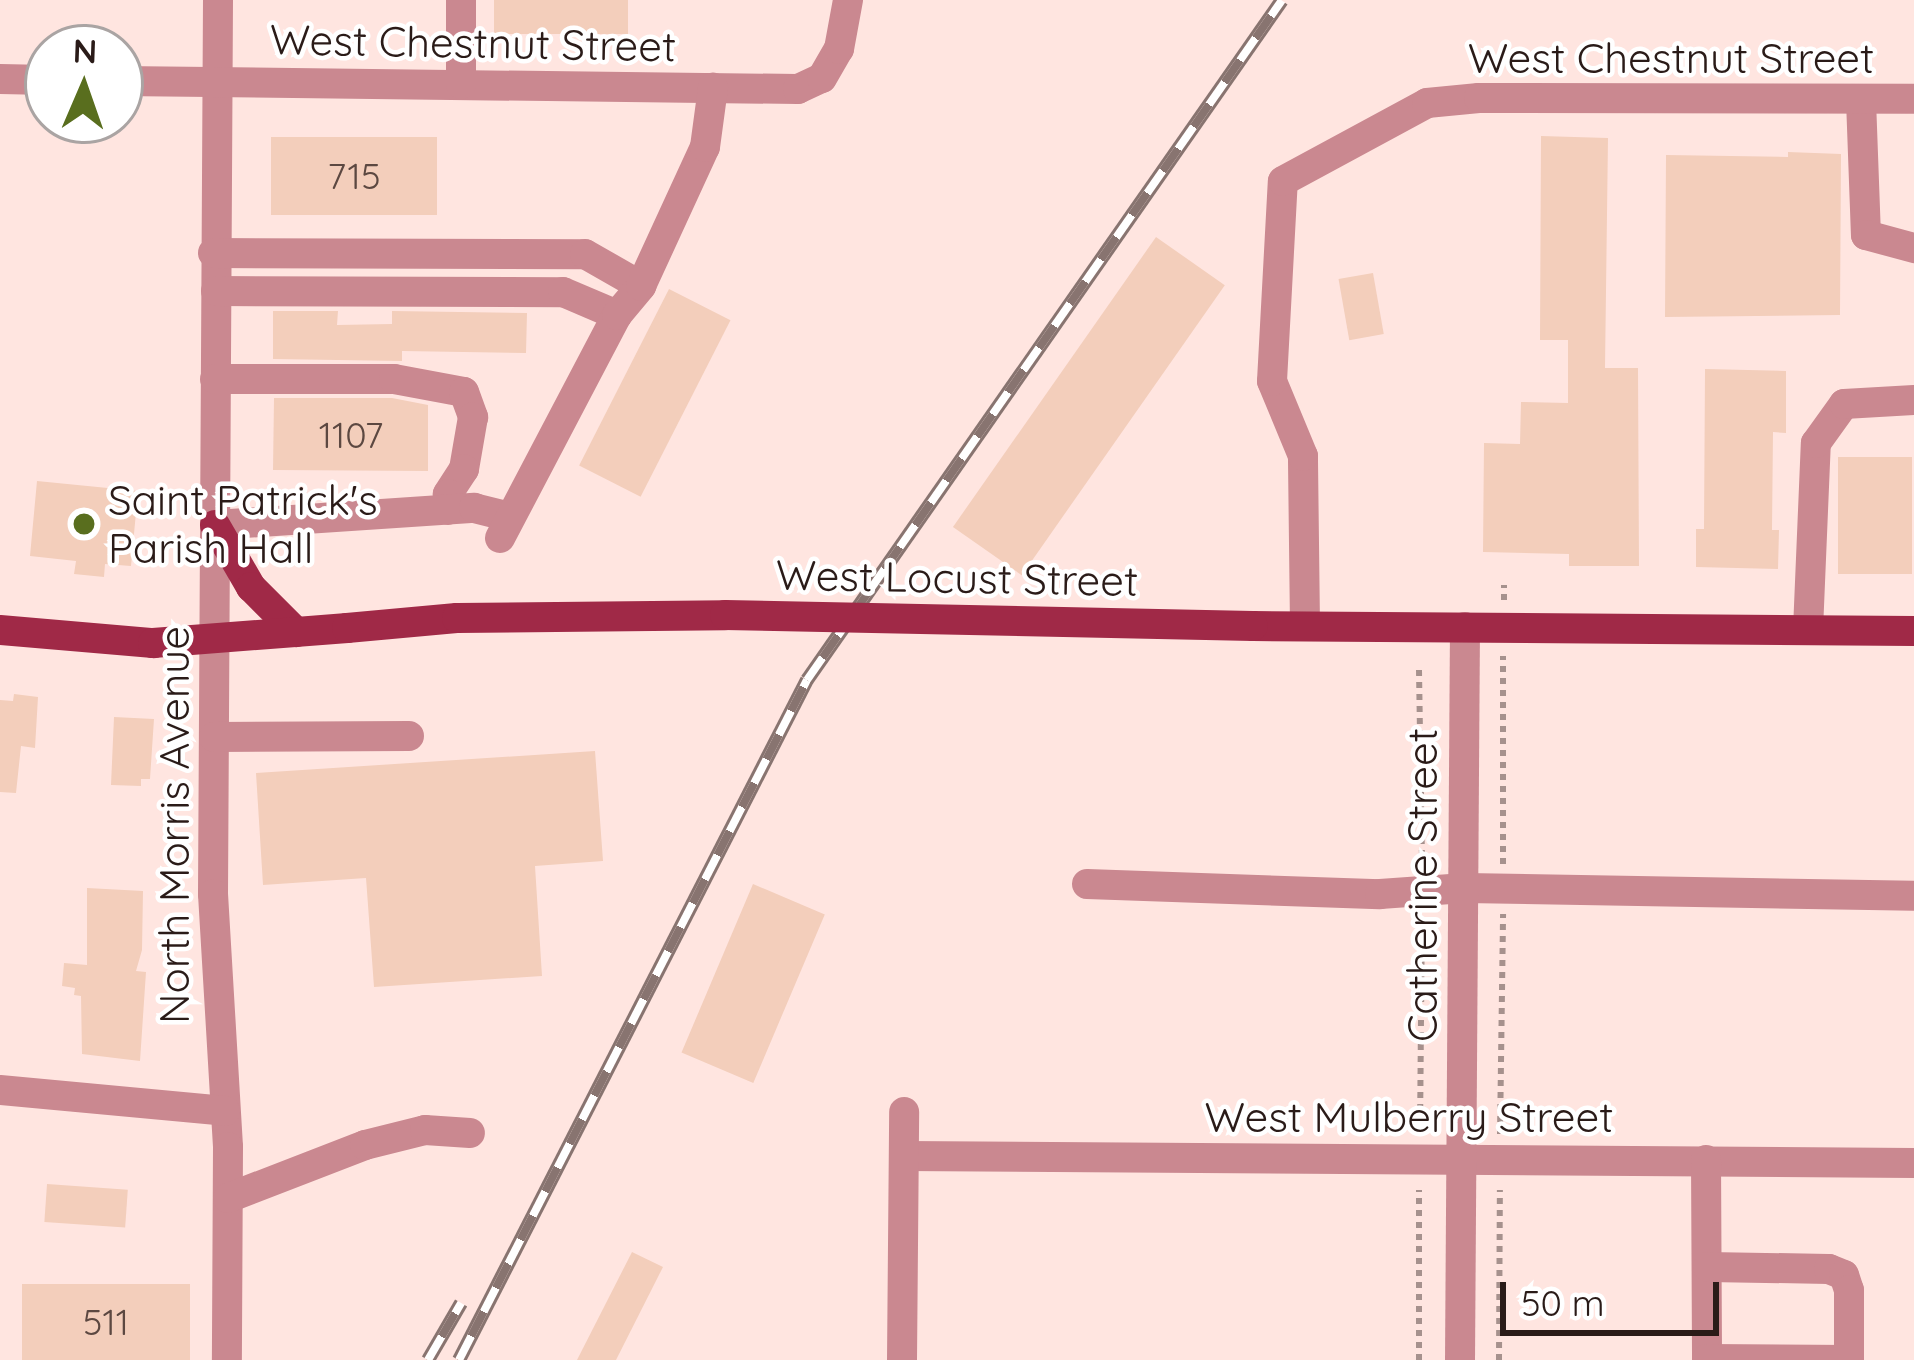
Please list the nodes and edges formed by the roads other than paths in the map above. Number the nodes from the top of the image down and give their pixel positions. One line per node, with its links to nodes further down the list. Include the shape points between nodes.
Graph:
1 (218, 0): 5 (street, North Morris Avenue)
2 (461, 0): 6 (street)
3 (848, 0): 7 (street, West Chestnut Street, via 839,49 822,77 798,89)
4 (144, 81): 5 (street, West Chestnut Street)
5 (217, 82): 6 (street, West Chestnut Street); 12 (street, North Morris Avenue)
6 (461, 84): 7 (street, West Chestnut Street)
7 (713, 88): 13 (street, via 705,147)
8 (1914, 99): 9 (street, West Chestnut Street)
9 (1862, 100): 10 (street, via 1866,235); 21 (street, West Chestnut Street, via 1427,103 1283,181 1272,381 1303,456)
10 (1914, 248)
11 (418, 253): 12 (street); 13 (street, via 585,254); 14 (street)
12 (214, 254): 15 (street, North Morris Avenue)
13 (640, 286): 16 (street)
14 (421, 290): 15 (street); 16 (street, via 563,292)
15 (216, 291): 17 (street, North Morris Avenue)
16 (617, 315): 19 (street, via 505,528 474,508)
17 (215, 379): 19 (street, via 394,379 464,392 473,417); 20 (street, North Morris Avenue)
18 (1914, 400): 24 (street, via 1844,404 1816,443)
19 (448, 510): 20 (street)
20 (215, 525): 26 (main road, via 251,587); 27 (street, North Morris Avenue)
21 (1305, 626): 22 (main road, West Locust Street); 26 (main road, West Locust Street, bridge, via 724,615 457,618)
22 (1465, 627): 24 (main road, West Locust Street); 31 (street, Catherine Street)
23 (0, 630): 27 (main road, West Locust Street, via 152,643)
24 (1808, 630): 25 (main road, West Locust Street)
25 (1914, 631)
26 (296, 632): 27 (main road, West Locust Street)
27 (214, 639): 29 (street, North Morris Avenue)
28 (410, 736): 29 (street)
29 (214, 737): 34 (street, North Morris Avenue)
30 (1088, 884): 31 (street)
31 (1465, 888): 32 (street); 38 (street, Catherine Street)
32 (1914, 896)
33 (0, 1090): 34 (street)
34 (225, 1111): 41 (street, North Morris Avenue)
35 (904, 1112): 37 (street)
36 (470, 1133): 41 (street, via 425,1130 364,1145)
37 (904, 1156): 38 (street, West Mulberry Street); 45 (street)
38 (1462, 1159): 39 (street, West Mulberry Street); 46 (street, Catherine Street)
39 (1706, 1160): 40 (street, West Mulberry Street); 42 (street)
40 (1914, 1163)
41 (228, 1198): 44 (street, North Morris Avenue)
42 (1708, 1267): 43 (street); 47 (street, via 1844,1275)
43 (1703, 1359): 47 (street)
44 (227, 1360)
45 (902, 1360)
46 (1460, 1360)
47 (1849, 1360)

